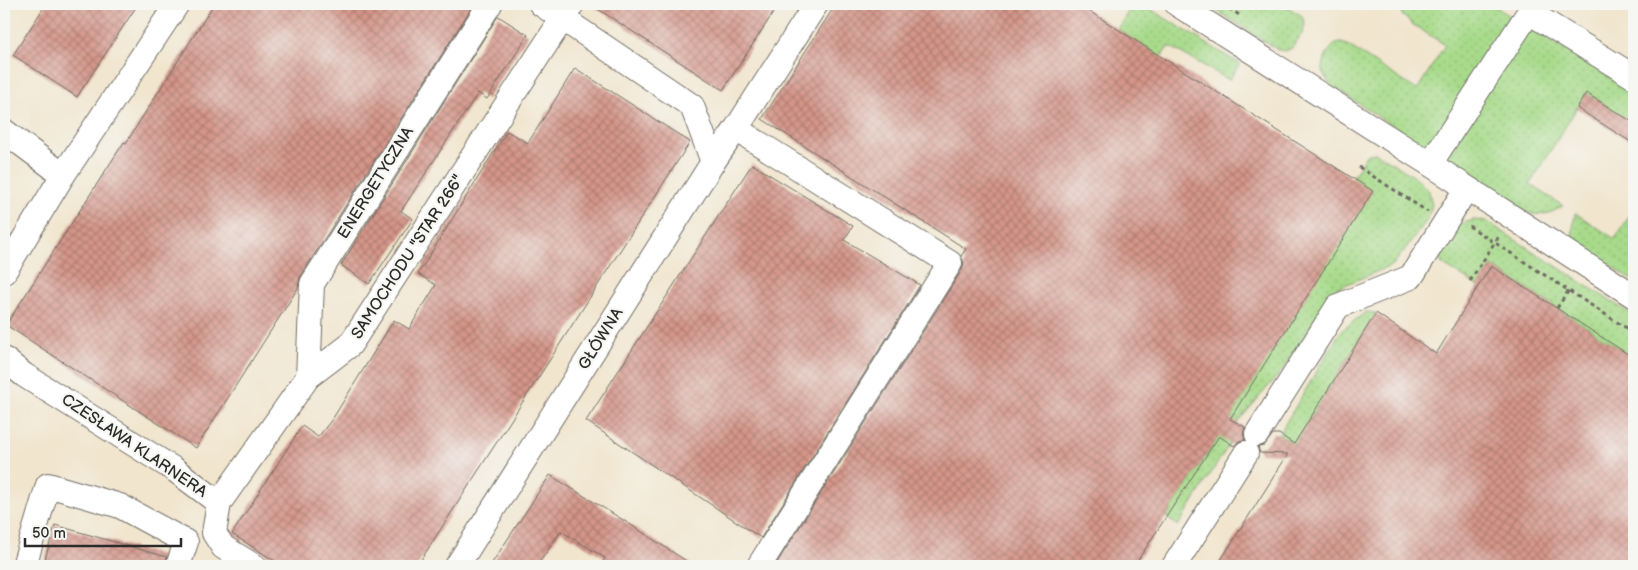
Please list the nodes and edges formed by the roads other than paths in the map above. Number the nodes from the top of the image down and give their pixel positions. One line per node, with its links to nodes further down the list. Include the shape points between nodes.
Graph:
1 (177, 4): 12 (street)
2 (490, 4): 17 (street, ENERGETYCZNA, via 312,284)
3 (540, 4): 6 (street)
4 (816, 4): 9 (street, GŁÓWNA)
5 (1178, 4): 11 (street)
6 (567, 12): 10 (street, via 692,106); 17 (street, SAMOCHODU "STAR 266", via 350,345)
7 (1634, 77): 11 (street, via 1529,12)
8 (4, 131): 12 (street)
9 (733, 133): 10 (street, GŁÓWNA); 23 (street, via 950,263)
10 (713, 162): 22 (street, GŁÓWNA)
11 (1430, 164): 13 (street)
12 (63, 175): 14 (street)
13 (1466, 188): 15 (street); 24 (street, via 1411,277 1338,306)
14 (4, 272)
15 (1634, 296)
16 (4, 358): 18 (street, CZESŁAWA KLARNERA, via 24,375 175,470)
17 (308, 377): 18 (street, SAMOCHODU "STAR 266")
18 (219, 503): 21 (street, CZESŁAWA KLARNERA, via 214,533 223,547)
19 (24, 566): 20 (street, via 48,485 120,506 186,542)
20 (178, 566)
21 (254, 566)
22 (457, 566)
23 (759, 566)
24 (1174, 566)

